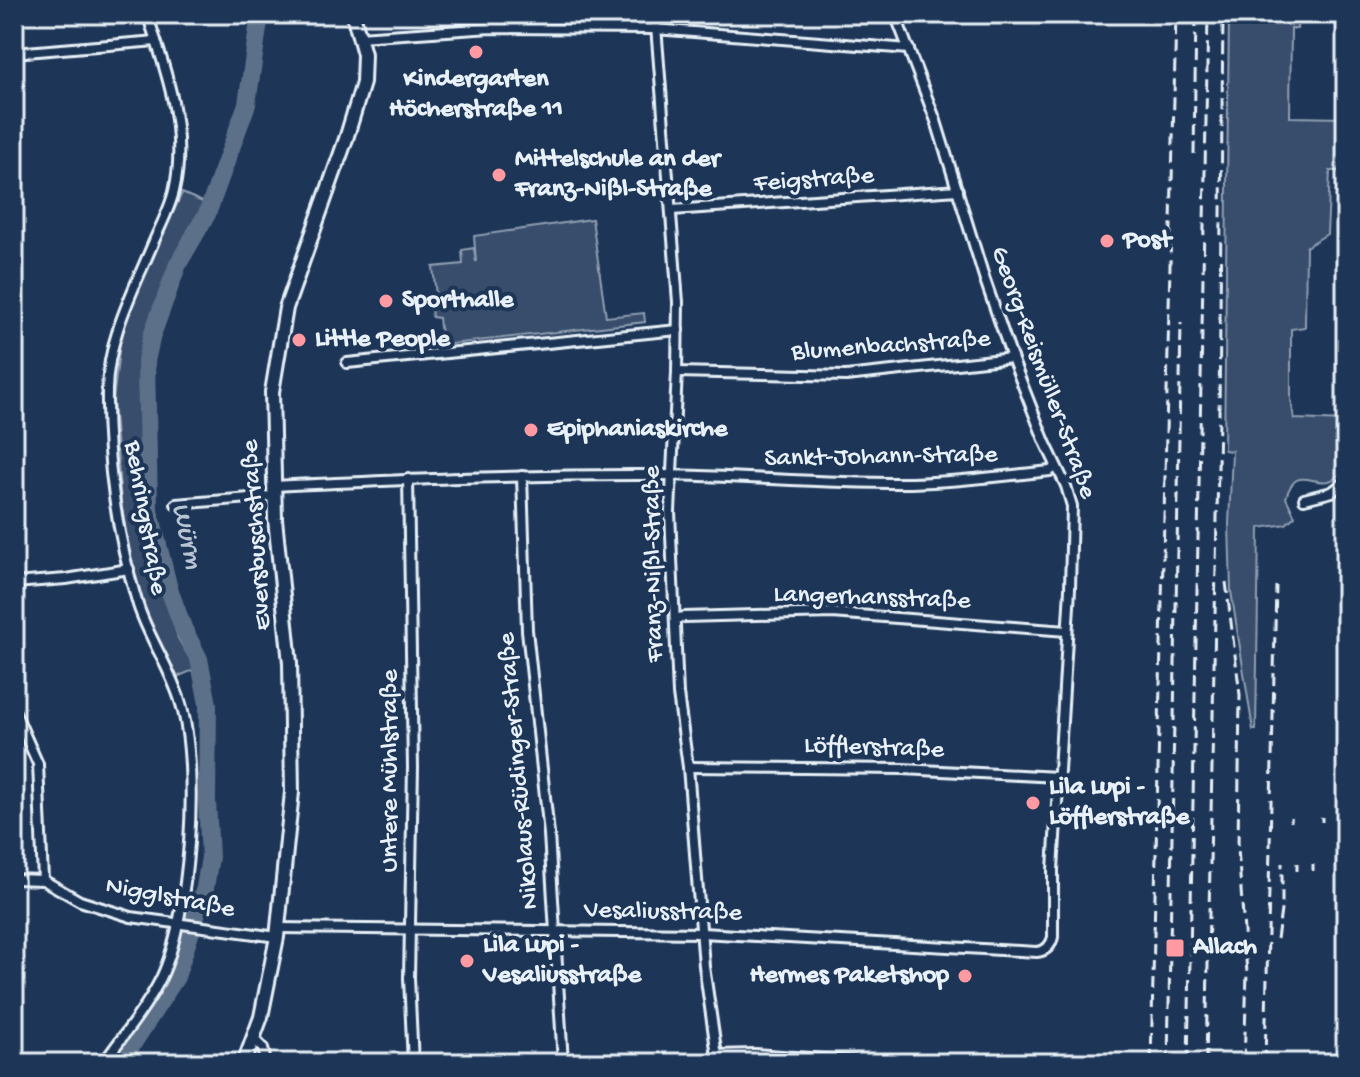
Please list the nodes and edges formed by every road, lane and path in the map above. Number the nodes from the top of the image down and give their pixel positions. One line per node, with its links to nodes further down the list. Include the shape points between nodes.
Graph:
1 (147, 14): 9 (street, Behringstraße)
2 (353, 14): 8 (main road, Eversbuschstraße)
3 (491, 14): 6 (street)
4 (655, 14): 7 (street, Franz-Nißl-Straße)
5 (895, 14): 10 (street, Georg-Reismüller-Straße)
6 (491, 28): 7 (street); 8 (street)
7 (655, 29): 10 (street); 13 (street, Franz-Nißl-Straße)
8 (359, 37): 23 (main road, Eversbuschstraße, via 363,83 286,308 276,360)
9 (156, 41): 11 (street); 26 (street, Behringstraße, via 178,132 174,191 123,316 107,387 111,471)
10 (909, 49): 12 (street, Georg-Reismüller-Straße)
11 (14, 53)
12 (958, 190): 13 (street, Feigstraße); 15 (street, Georg-Reismüller-Straße)
13 (672, 210): 14 (street, Franz-Nißl-Straße)
14 (678, 330): 16 (street); 17 (street, Franz-Nißl-Straße)
15 (1012, 358): 17 (street, Blumenbachstraße, via 846,376); 18 (street, Georg-Reismüller-Straße)
16 (347, 363)
17 (677, 372): 19 (street, Franz-Nißl-Straße)
18 (1056, 467): 19 (street, Sankt-Johann-Straße, via 913,483); 29 (street, Georg-Reismüller-Straße, via 1072,506)
19 (670, 475): 20 (street, Sankt-Johann-Straße); 28 (street, Franz-Nißl-Straße)
20 (522, 476): 21 (street, Sankt-Johann-Straße); 38 (street, Nikolaus-Rüdinger-Straße, via 527,630)
21 (408, 479): 23 (street, Sankt-Johann-Straße); 37 (street, Untere Mühlstraße)
22 (1346, 481): 24 (street, via 1332,492)
23 (274, 491): 25 (street, Sankt-Johann-Straße); 39 (main road, Eversbuschstraße, via 290,663 292,750)
24 (1304, 499)
25 (176, 504)
26 (129, 569): 27 (street); 36 (street, Behringstraße, via 139,608 181,703 188,743 189,820)
27 (14, 583)
28 (675, 619): 29 (street, Langerhansstraße, via 832,613); 32 (street, Franz-Nißl-Straße)
29 (1067, 631): 33 (street, Georg-Reismüller-Straße)
30 (14, 710): 31 (street)
31 (17, 722): 35 (street, via 35,751 39,769)
32 (688, 767): 33 (street, Löfflerstraße); 40 (street, Franz-Nißl-Straße)
33 (1058, 777): 41 (street, Georg-Reismüller-Straße, via 1054,932)
34 (14, 879): 35 (street, Nigglstraße)
35 (43, 880): 36 (street, Nigglstraße, via 113,912)
36 (180, 925): 39 (street, Nigglstraße); 44 (street, Behringstraße, via 161,978)
37 (411, 930): 38 (street, Vesaliusstraße); 39 (street, Vesaliusstraße); 47 (street, Untere Mühlstraße)
38 (554, 931): 40 (street, Vesaliusstraße); 48 (street, Nikolaus-Rüdinger-Straße)
39 (277, 933): 42 (main road, Eversbuschstraße)
40 (702, 933): 41 (street, Vesaliusstraße); 43 (street, Franz-Nißl-Straße)
41 (1047, 948)
42 (254, 1039): 45 (main road, Eversbuschstraße); 46 (street, via 263,1048)
43 (717, 1059): 49 (street, via 755,1054)
44 (103, 1063)
45 (244, 1063)
46 (266, 1063)
47 (413, 1063)
48 (563, 1063)
49 (877, 1063)

